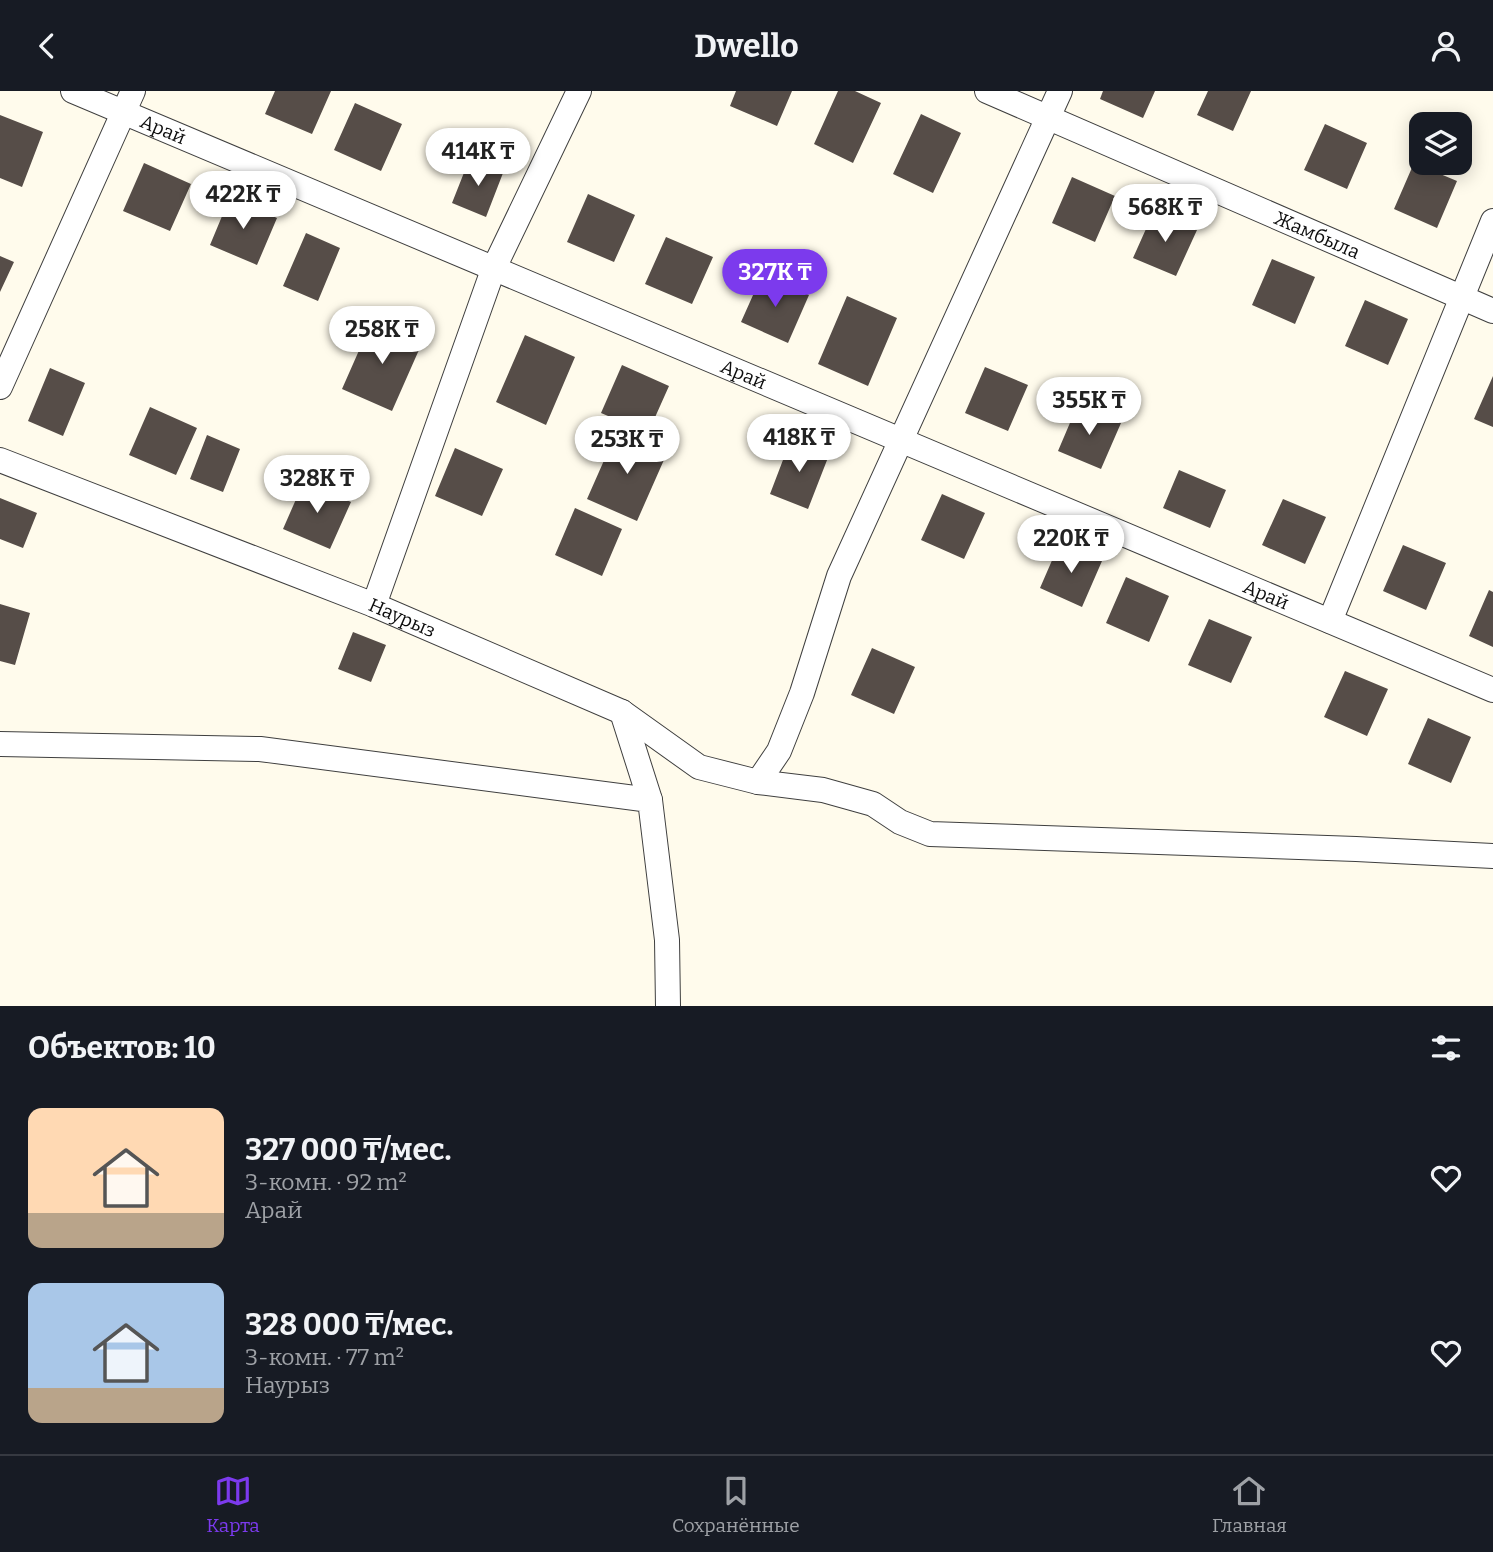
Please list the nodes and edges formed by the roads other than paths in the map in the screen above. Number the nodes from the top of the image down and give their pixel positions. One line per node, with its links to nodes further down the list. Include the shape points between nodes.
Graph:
1 (73, 91): 5 (street, Арай)
2 (579, 91): 8 (street)
3 (987, 91): 6 (street, Жамбыла)
4 (1060, 91): 6 (street)
5 (128, 102): 8 (street, Арай); 11 (street)
6 (1047, 117): 9 (street, Жамбыла); 12 (street)
7 (1493, 221): 9 (street)
8 (493, 270): 12 (street, Арай); 14 (street)
9 (1462, 297): 10 (street, Жамбыла); 15 (street)
10 (1493, 311)
11 (0, 387)
12 (902, 440): 15 (street, Арай); 19 (street, via 839,576 779,751)
13 (0, 460): 14 (street, Наурыз)
14 (374, 605): 17 (street, Наурыз)
15 (1330, 621): 16 (street, Арай)
16 (1493, 690)
17 (622, 712): 19 (street, Наурыз, via 699,767); 20 (street)
18 (0, 744): 20 (street, via 260,749)
19 (758, 782): 21 (street, Наурыз, via 823,790 873,804 930,834)
20 (650, 800): 22 (street, via 667,940)
21 (1493, 856)
22 (667, 1006)

